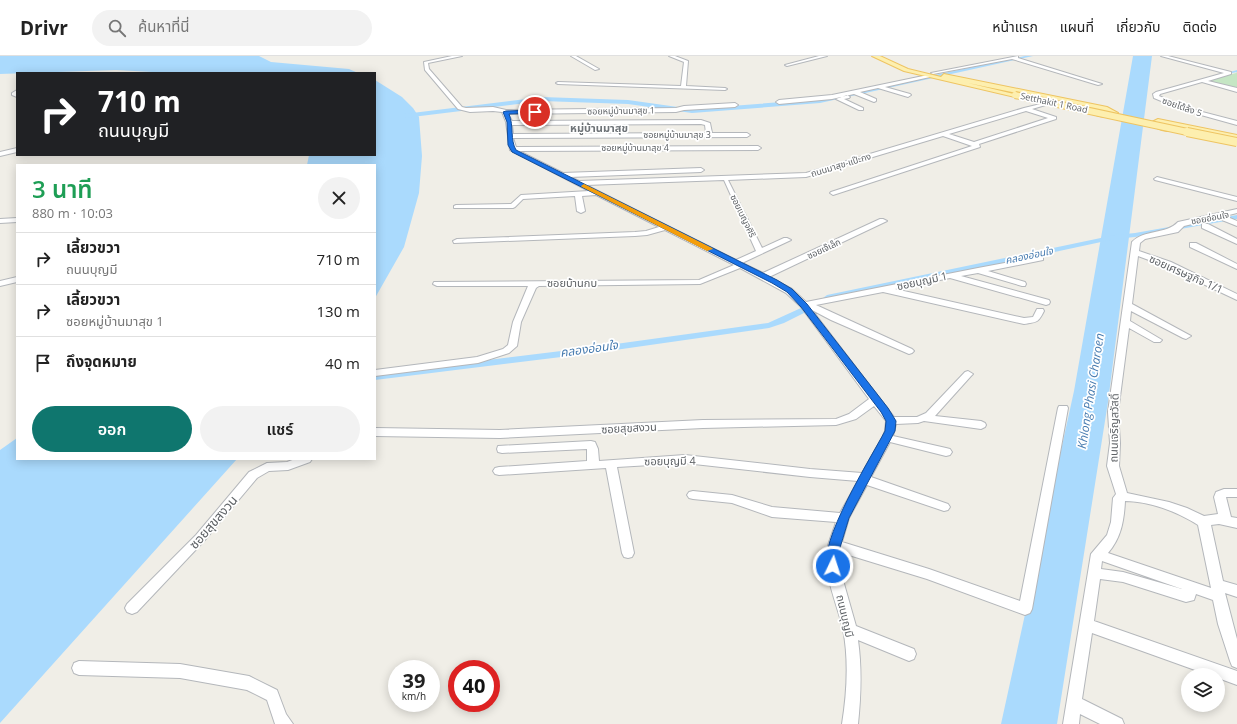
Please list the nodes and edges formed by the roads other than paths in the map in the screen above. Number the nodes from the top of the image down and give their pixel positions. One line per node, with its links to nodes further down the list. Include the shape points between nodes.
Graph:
1 (460, 56): 9 (street)
2 (573, 56): 14 (street)
3 (671, 56): 21 (street, via 686,61)
4 (825, 56): 13 (street)
5 (874, 56): 15 (main road, Setthakit 1 Road, via 892,64)
6 (886, 56): 15 (main road, Setthakit 1 Road)
7 (987, 56): 12 (street)
8 (1023, 56): 11 (street)
9 (444, 57): 39 (street, via 426,62 427,69 461,108 498,109)
10 (1161, 57): 16 (street, ซอยโต้ล้ง 5, via 1229,73)
11 (1012, 58): 12 (street); 18 (street)
12 (1000, 60): 15 (street)
13 (787, 65)
14 (597, 69)
15 (936, 76): 22 (street); 26 (main road, Setthakit 1 Road); 33 (main road); 33 (main road, via 1107,109 1114,113 1102,115)
16 (1204, 81): 20 (street, ซอยโต้ล้ง 5); 24 (street, ซอยโต้ล้ง 5)
17 (558, 83): 21 (street)
18 (1100, 84)
19 (1172, 84): 20 (street)
20 (1184, 86): 43 (street, ซอยโต้ล้ง 5, via 1158,93 1156,96 1185,109)
21 (683, 87): 23 (street)
22 (878, 87): 25 (street); 27 (street)
23 (726, 89)
24 (1237, 90)
25 (856, 93): 28 (street, via 873,100); 30 (street); 35 (street, via 839,99)
26 (1018, 93): 49 (main road, Setthakit 1 Road); 50 (main road, Setthakit 1 Road, bridge)
27 (908, 95)
28 (881, 99)
29 (636, 102): 38 (street)
30 (779, 102)
31 (568, 103): 40 (street)
32 (602, 103): 37 (street)
33 (1047, 103): 36 (street, ถนนมาสุข-แป๊ะกง)
34 (735, 105): 38 (street, ซอยหมู่บ้านมาสุข 1)
35 (861, 109)
36 (1026, 110): 44 (street, ถนนมาสุข-แป๊ะกง); 51 (street, via 1054,118)
37 (602, 111): 38 (street, ซอยหมู่บ้านมาสุข 1); 40 (street, ซอยหมู่บ้านมาสุข 1)
38 (637, 111): 42 (street)
39 (506, 112): 40 (street, ซอยหมู่บ้านมาสุข 1); 41 (street)
40 (567, 112)
41 (510, 122): 42 (street); 48 (street)
42 (638, 122): 45 (street); 46 (street, via 705,122 708,124)
43 (1237, 123)
44 (944, 134): 51 (street); 61 (street, ถนนมาสุข-แป๊ะกง, via 806,175)
45 (640, 135): 46 (street, ซอยหมู่บ้านมาสุข 3); 48 (street, ซอยหมู่บ้านมาสุข 3); 52 (street)
46 (709, 135): 47 (street, ซอยหมู่บ้านมาสุข 3)
47 (748, 135)
48 (511, 136): 54 (street)
49 (1237, 138): 50 (main road, via 1166,122 1154,123 1161,127)
50 (1237, 143)
51 (975, 144): 63 (street, via 978,146)
52 (641, 148): 53 (street, ซอยหมู่บ้านมาสุข 4); 54 (street, ซอยหมู่บ้านมาสุข 4)
53 (758, 148)
54 (512, 149): 58 (street)
55 (16, 150): 56 (street)
56 (0, 154)
57 (701, 170): 58 (street)
58 (562, 175): 61 (street)
59 (1157, 179): 65 (street)
60 (726, 181): 81 (street, ซอยเบญจศิริ)
61 (578, 183): 62 (street)
62 (598, 193): 64 (street); 75 (street)
63 (832, 193)
64 (578, 194): 66 (street, via 521,197 513,206); 67 (street)
65 (1237, 199)
66 (456, 207)
67 (581, 210)
68 (1237, 211): 69 (street, ซอยอ่อนใจ)
69 (1224, 218): 73 (street); 76 (street, ซอยอ่อนใจ, via 1188,222 1172,231)
70 (16, 220): 71 (street)
71 (0, 221)
72 (884, 221): 88 (street, ซอยเจ๊เล็ก)
73 (1237, 224)
74 (1205, 226): 79 (street)
75 (666, 227): 78 (street, via 635,234); 84 (street)
76 (1138, 239): 82 (street, ถนนเจริญสวัสดิ์)
77 (787, 240): 81 (street, ซอยเบญจศิริ)
78 (457, 241)
79 (1237, 242)
80 (1193, 246): 85 (street)
81 (760, 252): 84 (street, ซอยเบญจศิริ)
82 (1134, 252): 95 (street, ซอยเศรษฐกิจ 1/1, via 1168,264); 98 (street, ถนนเจริญสวัสดิ์)
83 (1040, 258): 86 (street, ซอยบุญมี 1)
84 (739, 264): 88 (street); 92 (street, ซอยบ้านกบ, via 700,282)
85 (1237, 267)
86 (977, 270): 87 (street, ซอยบุญมี 1); 93 (street)
87 (950, 275): 94 (street, ซอยบุญมี 1); 96 (street)
88 (764, 276): 97 (street)
89 (16, 279): 90 (street)
90 (0, 284)
91 (437, 284): 92 (street)
92 (536, 284): 104 (street, ซอยบ้านกบ, via 532,287 517,322 512,346 506,351 478,360)
93 (1022, 284)
94 (882, 289): 97 (street, ซอยบุญมี 1); 99 (street, via 1024,321 1036,319)
95 (1237, 297)
96 (1046, 302)
97 (807, 305): 103 (street); 106 (street)
98 (1128, 305): 100 (street, ถนนเจริญสวัสดิ์); 101 (street)
99 (1040, 311)
100 (1125, 322): 102 (street); 122 (street, ถนนเจริญสวัสดิ์, via 1113,412 1113,466)
101 (1186, 336)
102 (1156, 340)
103 (909, 351)
104 (376, 373)
105 (968, 374): 108 (street, via 930,415)
106 (875, 400): 109 (street); 111 (street, ซอยสุขสงวน, via 853,418 836,422 703,424 500,434)
107 (1063, 408): 127 (street, via 1025,609 929,574)
108 (924, 418): 109 (street); 110 (street)
109 (891, 421): 112 (street, ถนนบุญมี)
110 (981, 425)
111 (376, 432)
112 (887, 438): 114 (street); 119 (street, ถนนบุญมี)
113 (502, 449): 117 (street, via 591,445)
114 (946, 452)
115 (303, 460): 134 (street, ซอยสุขสงวน, via 288,466 267,467 253,475 200,538)
116 (611, 464): 117 (street, ซอยบุญมี 4); 119 (street, ซอยบุญมี 4, via 685,459); 128 (street)
117 (593, 465): 118 (street, ซอยบุญมี 4)
118 (498, 471)
119 (865, 478): 123 (street, ซอยบุญมี 4); 124 (street, ถนนบุญมี)
120 (1237, 493): 126 (street, via 1220,495)
121 (693, 495): 124 (street, via 732,500 772,512)
122 (1123, 497): 125 (street, via 1174,507); 129 (street, via 1119,498 1116,530 1110,544)
123 (944, 508)
124 (843, 518): 127 (street, ถนนบุญมี)
125 (1203, 521): 126 (street, via 1218,519); 132 (street)
126 (1232, 522)
127 (834, 545): 136 (street, ถนนบุญมี, via 833,566)
128 (628, 553)
129 (1098, 554): 130 (street); 132 (street)
130 (1095, 573): 131 (street, via 1123,577 1186,596 1189,596); 135 (street)
131 (1189, 589)
132 (1218, 590): 133 (street); 138 (street, via 1225,624)
133 (1237, 591)
134 (132, 608)
135 (1087, 625): 140 (street); 141 (street)
136 (850, 630): 137 (street); 143 (street, ถนนบุญมี, via 854,694)
137 (909, 654)
138 (1237, 661)
139 (79, 668): 142 (street, via 180,671 250,684 272,695 280,718)
140 (1237, 678)
141 (1074, 703): 144 (street); 145 (street)
142 (285, 724)
143 (850, 724)
144 (1071, 724)
145 (1116, 724)

